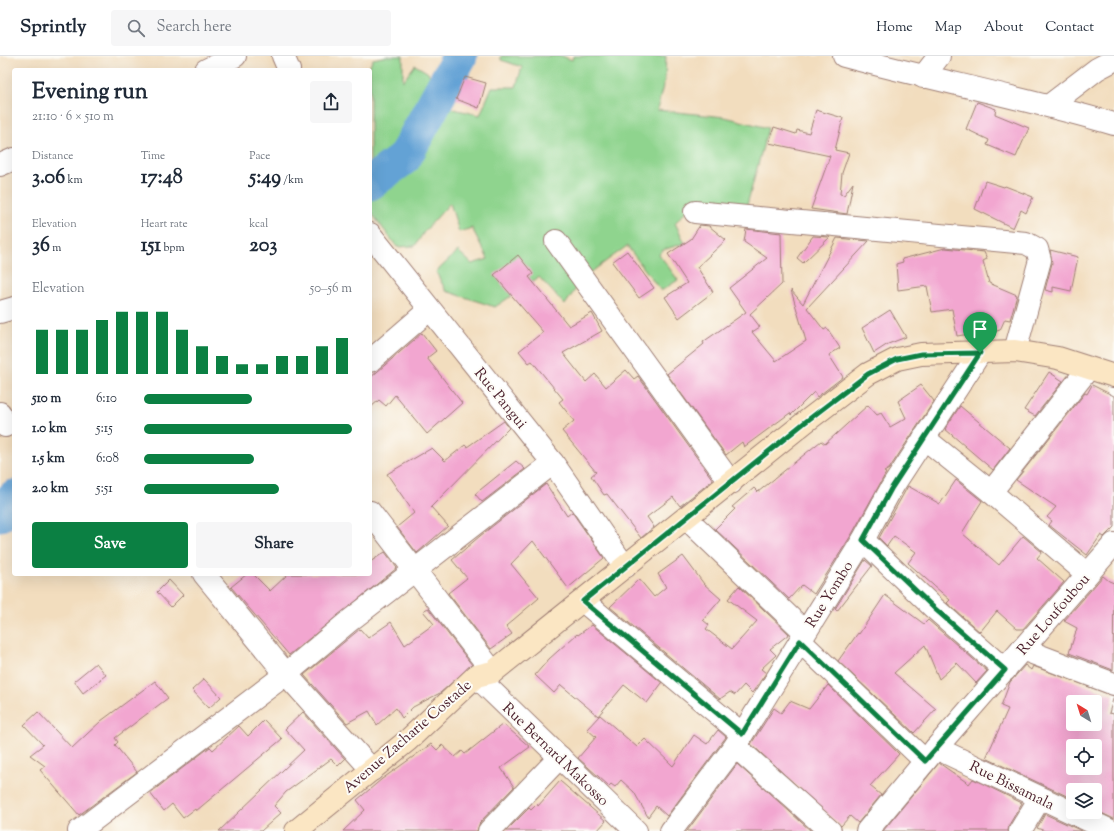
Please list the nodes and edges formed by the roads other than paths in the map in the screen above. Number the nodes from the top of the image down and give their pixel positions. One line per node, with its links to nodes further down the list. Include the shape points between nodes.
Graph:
1 (235, 56): 6 (street)
2 (283, 56): 7 (street)
3 (844, 56): 8 (street)
4 (939, 56): 8 (street)
5 (1114, 60): 9 (street)
6 (210, 68)
7 (288, 68)
8 (923, 77): 9 (street)
9 (1050, 105): 10 (street)
10 (1114, 124)
11 (12, 160): 12 (street)
12 (0, 165)
13 (695, 212): 19 (street, via 1026,243 1037,250 1040,260)
14 (372, 237): 17 (street, Rue Pangui)
15 (556, 241): 26 (street)
16 (12, 309): 18 (street)
17 (429, 310): 21 (street); 25 (street, Rue Pangui)
18 (0, 312)
19 (1015, 351): 20 (street, Avenue Zacharie Costade); 22 (street, Avenue Zacharie Costade, via 1058,358)
20 (980, 353): 24 (street, Rue Yombo); 26 (street, Avenue Zacharie Costade, via 921,354 897,359 868,374)
21 (372, 359)
22 (1088, 369): 23 (street, Avenue Zacharie Costade); 27 (street)
23 (1114, 376)
24 (924, 438): 27 (street); 30 (street, Rue Yombo, via 891,489)
25 (553, 463): 32 (street, Rue Pangui); 33 (street)
26 (731, 483): 29 (street, Avenue Zacharie Costade)
27 (991, 492): 34 (street)
28 (372, 515): 33 (street, Rue Bernard Makosso)
29 (687, 519): 32 (street, Avenue Zacharie Costade); 37 (street, Rue Bissamala)
30 (863, 540): 37 (street, Rue Yombo); 39 (street, via 934,608)
31 (1114, 544): 34 (street, Rue Loufoubou)
32 (626, 568): 36 (street, Avenue Zacharie Costade)
33 (414, 570): 40 (street); 41 (street, Rue Bernard Makosso)
34 (1099, 570): 38 (street, Rue Loufoubou)
35 (206, 576): 40 (street)
36 (583, 601): 41 (street, Avenue Zacharie Costade); 43 (street)
37 (802, 637): 43 (street, Rue Yombo); 44 (street, Rue Bissamala)
38 (1022, 649): 39 (street, Rue Loufoubou); 42 (street)
39 (1005, 670): 44 (street, Rue Loufoubou)
40 (286, 674): 46 (street); 48 (street)
41 (485, 674): 45 (street, Rue Bernard Makosso); 46 (street, Avenue Zacharie Costade)
42 (1114, 684)
43 (739, 740): 52 (street, Rue Yombo); 53 (street)
44 (930, 754): 47 (street, Rue Bissamala); 54 (street, Rue Loufoubou)
45 (560, 757): 50 (street); 51 (street, Rue Bernard Makosso)
46 (372, 770): 49 (street, Avenue Zacharie Costade)
47 (1040, 798): 55 (street); 56 (street, Rue Bissamala)
48 (79, 831)
49 (296, 831)
50 (489, 831)
51 (636, 831)
52 (671, 831)
53 (830, 831)
54 (867, 831)
55 (1020, 831)
56 (1111, 831)

